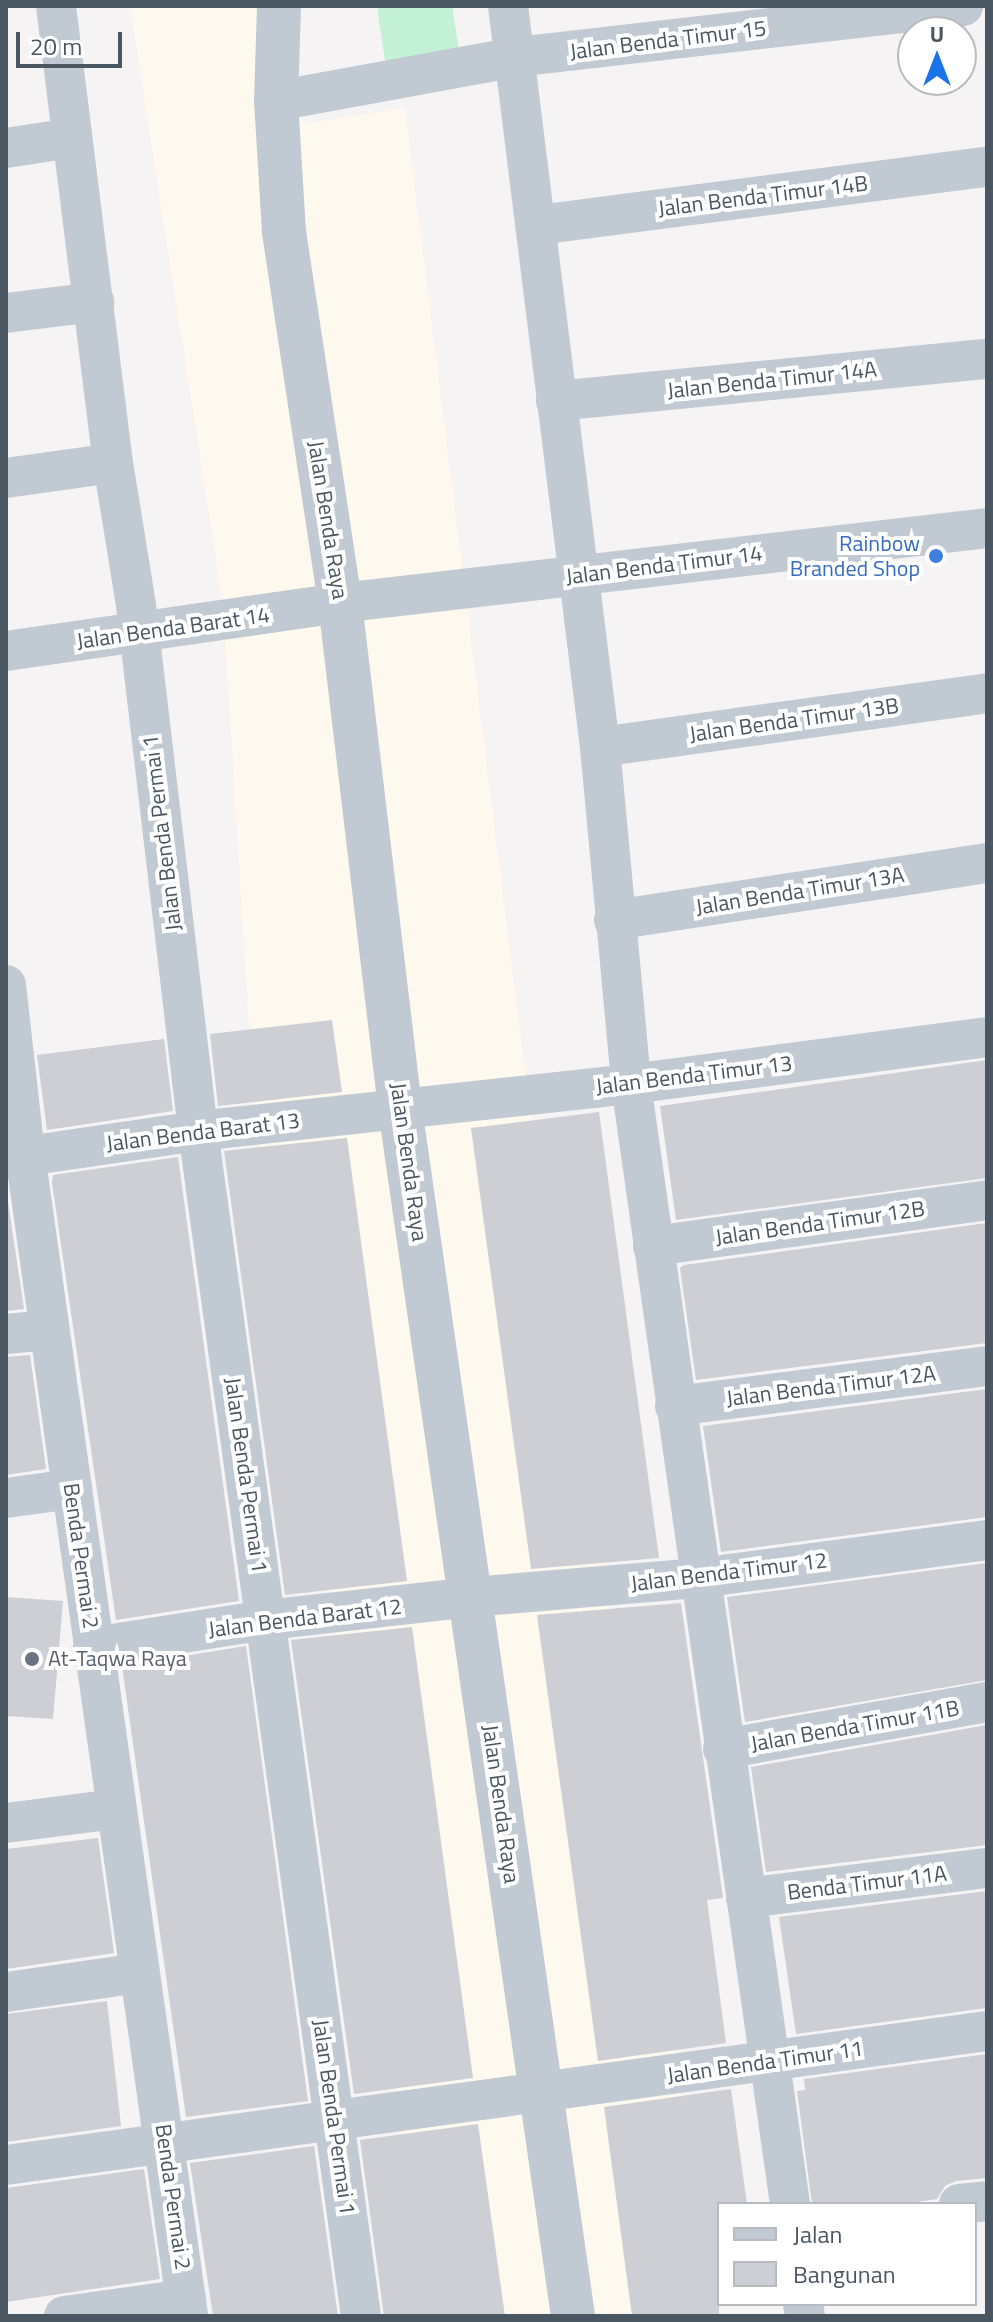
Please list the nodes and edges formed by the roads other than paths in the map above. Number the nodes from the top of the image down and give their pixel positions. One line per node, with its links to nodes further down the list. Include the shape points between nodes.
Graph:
1 (56, 6): 7 (street, Jalan Benda Permai 1)
2 (279, 6): 6 (street, Jalan Benda Raya)
3 (508, 6): 5 (street)
4 (963, 6): 5 (street, Jalan Benda Timur 15)
5 (516, 57): 6 (street, Jalan Benda Timur 15); 10 (street)
6 (276, 101): 19 (street, Jalan Benda Raya, via 284,232)
7 (71, 138): 8 (street); 11 (street, Jalan Benda Permai 1)
8 (6, 148)
9 (987, 167): 10 (street, Jalan Benda Timur 14B)
10 (538, 225): 14 (street)
11 (94, 302): 12 (street); 15 (street, Jalan Benda Permai 1)
12 (6, 313)
13 (987, 359): 14 (street, Jalan Benda Timur 14A)
14 (556, 401): 18 (street)
15 (113, 463): 16 (street); 20 (street, Jalan Benda Permai 1)
16 (6, 478)
17 (987, 528): 18 (street, Jalan Benda Timur 14)
18 (579, 575): 19 (street, Jalan Benda Timur 14); 23 (street)
19 (340, 603): 20 (street, Jalan Benda Barat 14); 29 (street, Jalan Benda Raya)
20 (138, 633): 21 (street, Jalan Benda Barat 14); 30 (street, Jalan Benda Permai 1)
21 (6, 651)
22 (987, 693): 23 (street, Jalan Benda Timur 13B)
23 (600, 747): 25 (street)
24 (987, 863): 25 (street, Jalan Benda Timur 13A)
25 (614, 920): 28 (street)
26 (6, 991): 31 (street, Benda Permai 2)
27 (987, 1037): 28 (street, Jalan Benda Timur 13)
28 (631, 1084): 29 (street, Jalan Benda Timur 13); 33 (street)
29 (400, 1108): 30 (street, Jalan Benda Barat 13); 42 (street, Jalan Benda Raya)
30 (198, 1131): 31 (street, Jalan Benda Barat 13); 43 (street, Jalan Benda Permai 1)
31 (15, 1156): 34 (street, Benda Permai 2)
32 (987, 1200): 33 (street, Jalan Benda Timur 12B)
33 (653, 1246): 37 (street)
34 (49, 1330): 35 (street); 38 (street, Benda Permai 2)
35 (6, 1334)
36 (987, 1366): 37 (street, Jalan Benda Timur 12A)
37 (675, 1406): 41 (street)
38 (72, 1489): 39 (street); 44 (street, Benda Permai 2)
39 (6, 1498)
40 (987, 1540): 41 (street, Jalan Benda Timur 12)
41 (699, 1578): 42 (street, Jalan Benda Timur 12); 46 (street)
42 (471, 1597): 43 (street, Jalan Benda Barat 12); 55 (street, Jalan Benda Raya)
43 (266, 1620): 44 (street, Jalan Benda Barat 12); 56 (street, Jalan Benda Permai 1)
44 (93, 1647): 47 (street, Benda Permai 2)
45 (987, 1702): 46 (street, Jalan Benda Timur 11B)
46 (723, 1749): 50 (street)
47 (116, 1809): 48 (street); 51 (street, Benda Permai 2)
48 (6, 1823)
49 (987, 1868): 50 (street, Benda Timur 11A)
50 (746, 1898): 54 (street)
51 (140, 1973): 52 (street); 57 (street, Benda Permai 2)
52 (6, 1992)
53 (987, 2031): 54 (street, Jalan Benda Timur 11)
54 (770, 2061): 55 (street, Jalan Benda Timur 11); 59 (street)
55 (543, 2093): 56 (street, Jalan Benda Timur 11); 63 (street, Jalan Benda Raya)
56 (335, 2121): 57 (street, Jalan Benda Timur 11); 62 (street, Jalan Benda Permai 1)
57 (166, 2144): 58 (street, Jalan Benda Timur 11); 60 (street, Benda Permai 2)
58 (6, 2165)
59 (790, 2202)
60 (187, 2307): 61 (street)
61 (64, 2316)
62 (361, 2316)
63 (573, 2316)

